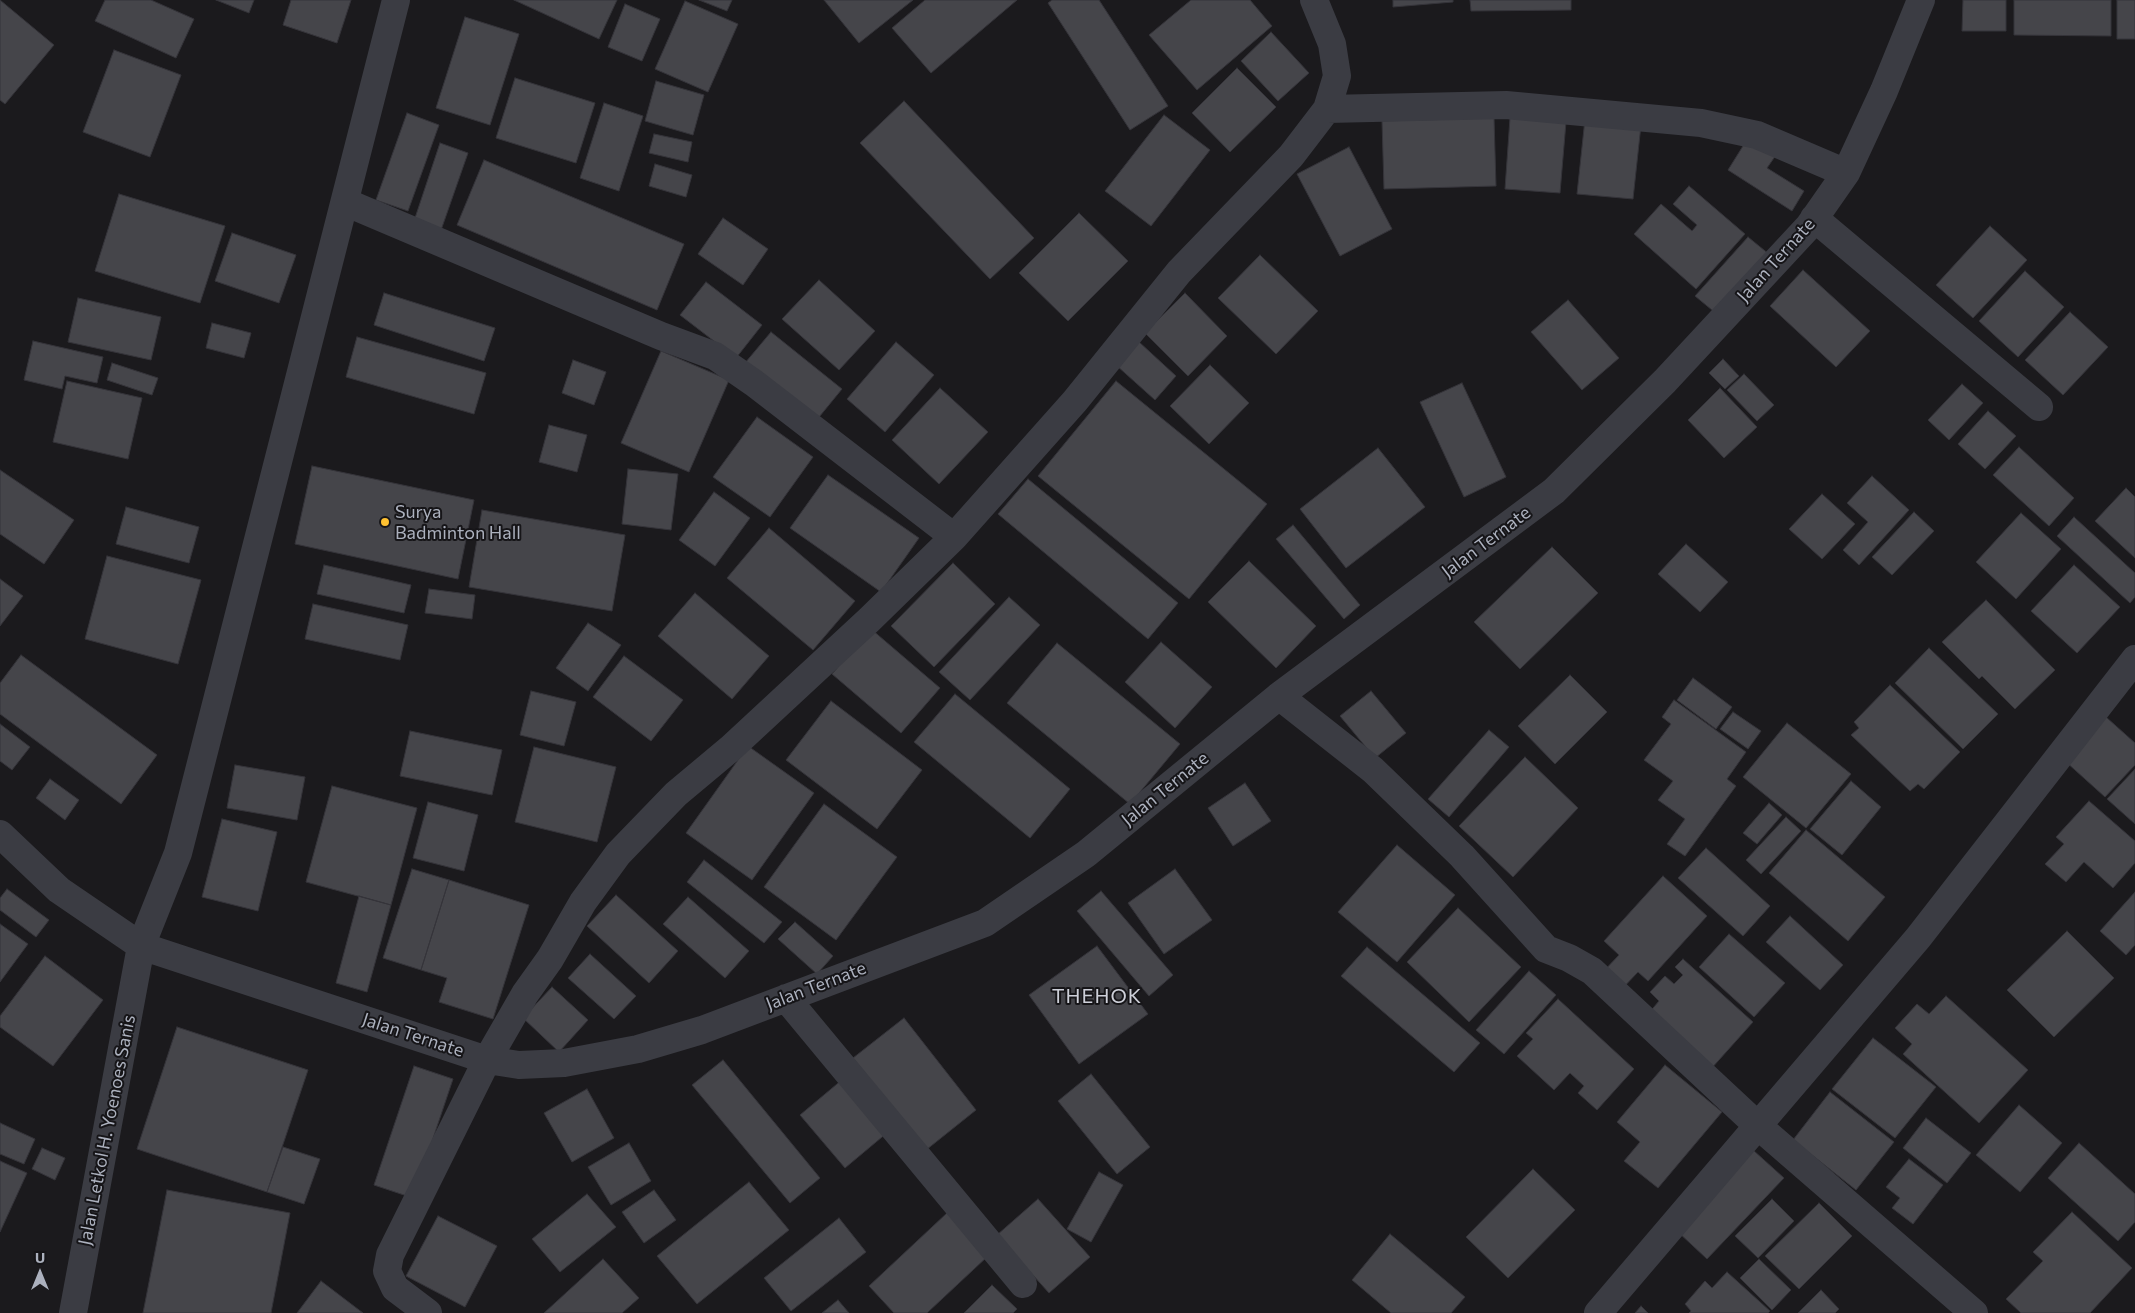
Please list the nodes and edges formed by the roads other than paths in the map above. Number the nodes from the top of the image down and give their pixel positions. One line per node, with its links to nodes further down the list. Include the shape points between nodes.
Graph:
1 (396, 0): 6 (street, Jalan Letkol H. Yoenoes Sanis)
2 (1314, 0): 4 (street, via 1332,44 1337,76)
3 (1921, 0): 5 (street, Jalan Ternate)
4 (1327, 109): 5 (street, via 1506,105 1701,124 1757,135); 9 (street, via 1291,156 1179,272 1075,401)
5 (1846, 173): 7 (street, Jalan Ternate)
6 (345, 202): 9 (street, via 715,356); 13 (street, Jalan Letkol H. Yoenoes Sanis, via 178,852)
7 (1814, 218): 8 (street); 11 (street, Jalan Ternate, via 1665,381 1554,491)
8 (2039, 407)
9 (954, 537): 15 (street, via 796,687 676,794 618,854 524,994)
10 (2135, 659): 16 (street, via 1918,938)
11 (1279, 696): 14 (street, Jalan Ternate, via 1086,854 985,923); 16 (street, via 1373,770 1462,856 1546,949 1592,971)
12 (0, 834): 13 (street, Jalan Ternate, via 60,890)
13 (142, 946): 15 (street, Jalan Ternate); 18 (street, Jalan Letkol H. Yoenoes Sanis)
14 (786, 998): 15 (street, Jalan Ternate, via 702,1030 638,1049 564,1063 519,1065); 17 (street)
15 (487, 1060): 19 (street, via 390,1255 387,1271 395,1288)
16 (1757, 1125): 20 (street); 21 (street)
17 (1022, 1284)
18 (73, 1313)
19 (428, 1313)
20 (1598, 1313)
21 (1974, 1313)

